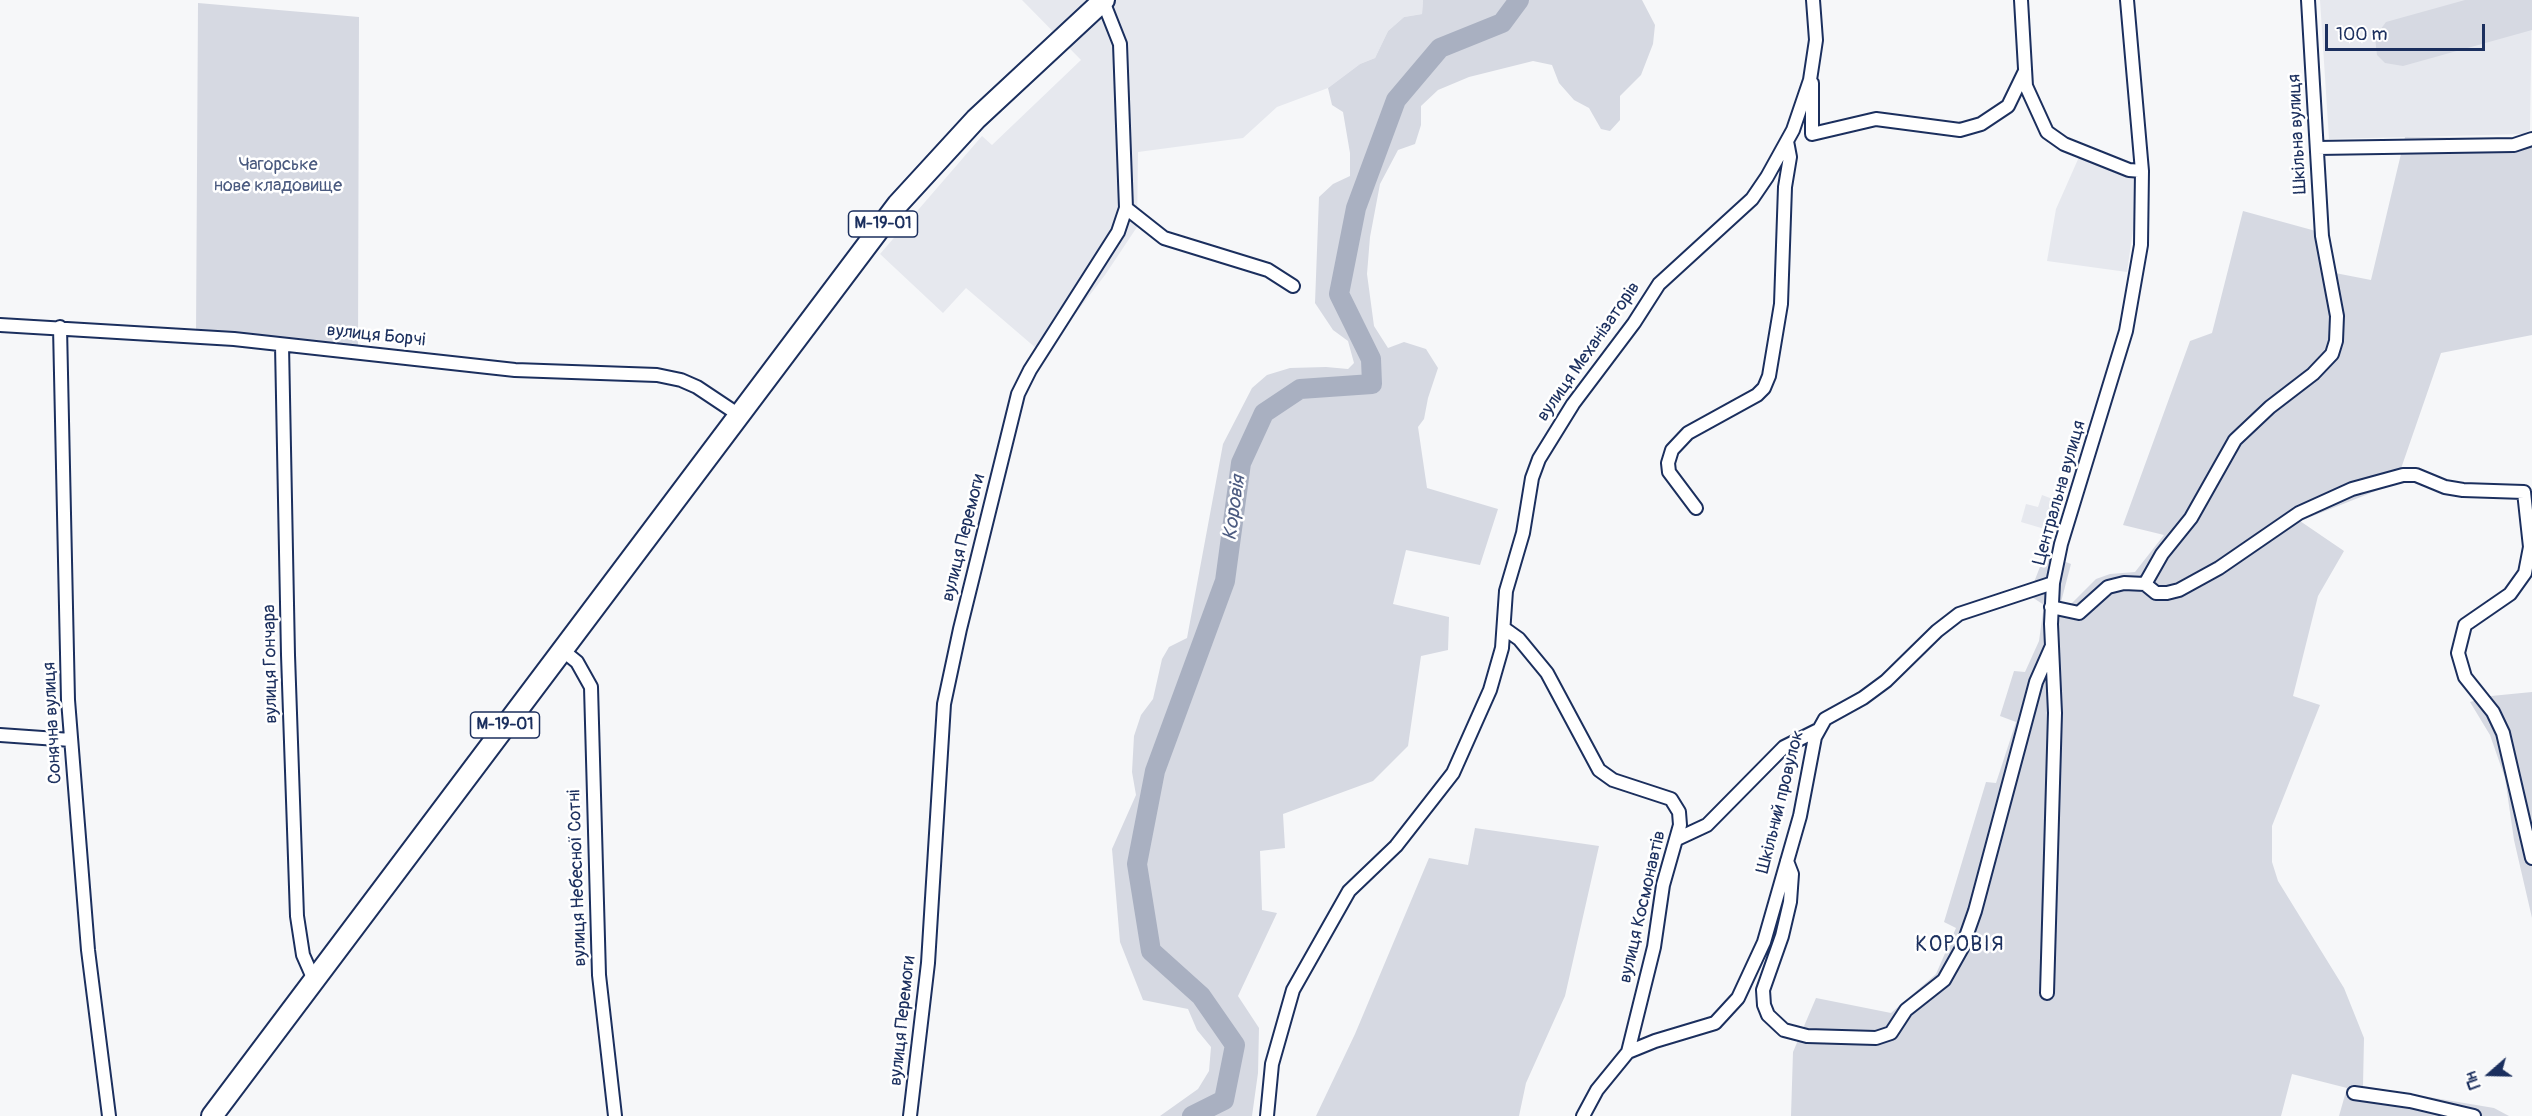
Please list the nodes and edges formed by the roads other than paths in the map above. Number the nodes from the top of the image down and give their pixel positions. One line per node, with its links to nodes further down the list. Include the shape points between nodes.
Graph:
1 (1104, 0): 12 (street, вулиця Перемоги, via 1120,44); 17 (main road, М-19-01, via 976,119 898,204)
2 (1813, 0): 7 (street, вулиця Механізаторів, via 1816,40)
3 (2021, 0): 6 (street)
4 (2127, 0): 11 (street, Центральна вулиця)
5 (2308, 0): 10 (street, Шкільна вулиця)
6 (2024, 73): 7 (street, via 2007,106 1973,127 1946,130 1876,119 1815,135 1811,128); 11 (street, via 2033,105 2051,137 2123,168)
7 (1810, 80): 9 (street, вулиця Механізаторів)
8 (2532, 139): 10 (street, via 2514,145)
9 (1787, 141): 19 (street, вулиця Механізаторів, via 1790,157 1785,187 1781,304 1769,376 1757,395 1688,433 1672,450 1668,462 1671,476); 23 (street, вулиця Механізаторів, via 1752,200 1659,284 1548,442 1532,478 1523,533 1506,591)
10 (2317, 148): 21 (street, Шкільна вулиця, via 2322,236 2337,316 2332,354 2235,440 2191,518 2162,554)
11 (2142, 171): 20 (street, Центральна вулиця, via 2143,228 2132,308 2061,544)
12 (1126, 208): 13 (street, via 1164,238 1268,270); 39 (street, вулиця Перемоги, via 1118,232 1018,394 957,641 943,715 929,952)
13 (1293, 286)
14 (0, 325): 15 (street, вулиця Борчі)
15 (60, 327): 16 (street, вулиця Борчі); 28 (street, Сонячна вулиця)
16 (282, 345): 17 (street, вулиця Борчі, via 506,369 668,376 697,387); 32 (street, вулиця Гончара, via 297,916 303,955)
17 (739, 415): 25 (main road, М-19-01)
18 (2528, 488): 21 (street, via 2463,490 2416,475 2403,475 2352,489 2299,513 2219,568 2179,590 2156,593); 30 (street, via 2530,547 2525,573 2510,594 2465,625 2458,652 2465,677 2493,712 2503,733)
19 (1696, 508)
20 (2053, 583): 22 (street, Центральна вулиця); 26 (street, Шкільний провулок, via 1954,617 1891,677 1863,698 1828,715)
21 (2145, 584): 22 (street, via 2108,587 2079,613)
22 (2051, 608): 24 (street, Центральна вулиця)
23 (1505, 628): 29 (street, вулиця Космонавтів, via 1547,673 1599,770 1613,780 1667,797 1676,804 1680,825); 40 (street, вулиця Механізаторів, via 1494,679 1456,768 1396,846 1349,891 1293,990 1272,1064)
24 (2052, 647): 31 (street, Центральна вулиця, via 2036,682 1962,948 1944,980 1906,1010 1891,1033 1876,1038 1807,1036 1784,1030 1768,1015 1763,990 1790,902 1792,874); 33 (street, via 2055,713)
25 (561, 649): 32 (main road, М-19-01); 38 (street, вулиця Небесної Сотні, via 577,662 591,687 599,975)
26 (1818, 730): 29 (street, via 1784,747 1707,825); 31 (street, Шкільний провулок)
27 (0, 735): 28 (street)
28 (71, 740): 36 (street, Сонячна вулиця, via 88,950)
29 (1677, 839): 34 (street, вулиця Космонавтів, via 1663,885 1654,947)
30 (2532, 858)
31 (1787, 861): 34 (street, Шкільний провулок, via 1760,951 1729,1011 1710,1025)
32 (314, 980): 37 (main road, М-19-01)
33 (2047, 993)
34 (1628, 1052): 41 (street, вулиця Космонавтів)
35 (2354, 1093): 42 (street)
36 (109, 1116)
37 (213, 1116)
38 (615, 1116)
39 (910, 1116)
40 (1267, 1116)
41 (1582, 1116)
42 (2474, 1116)

